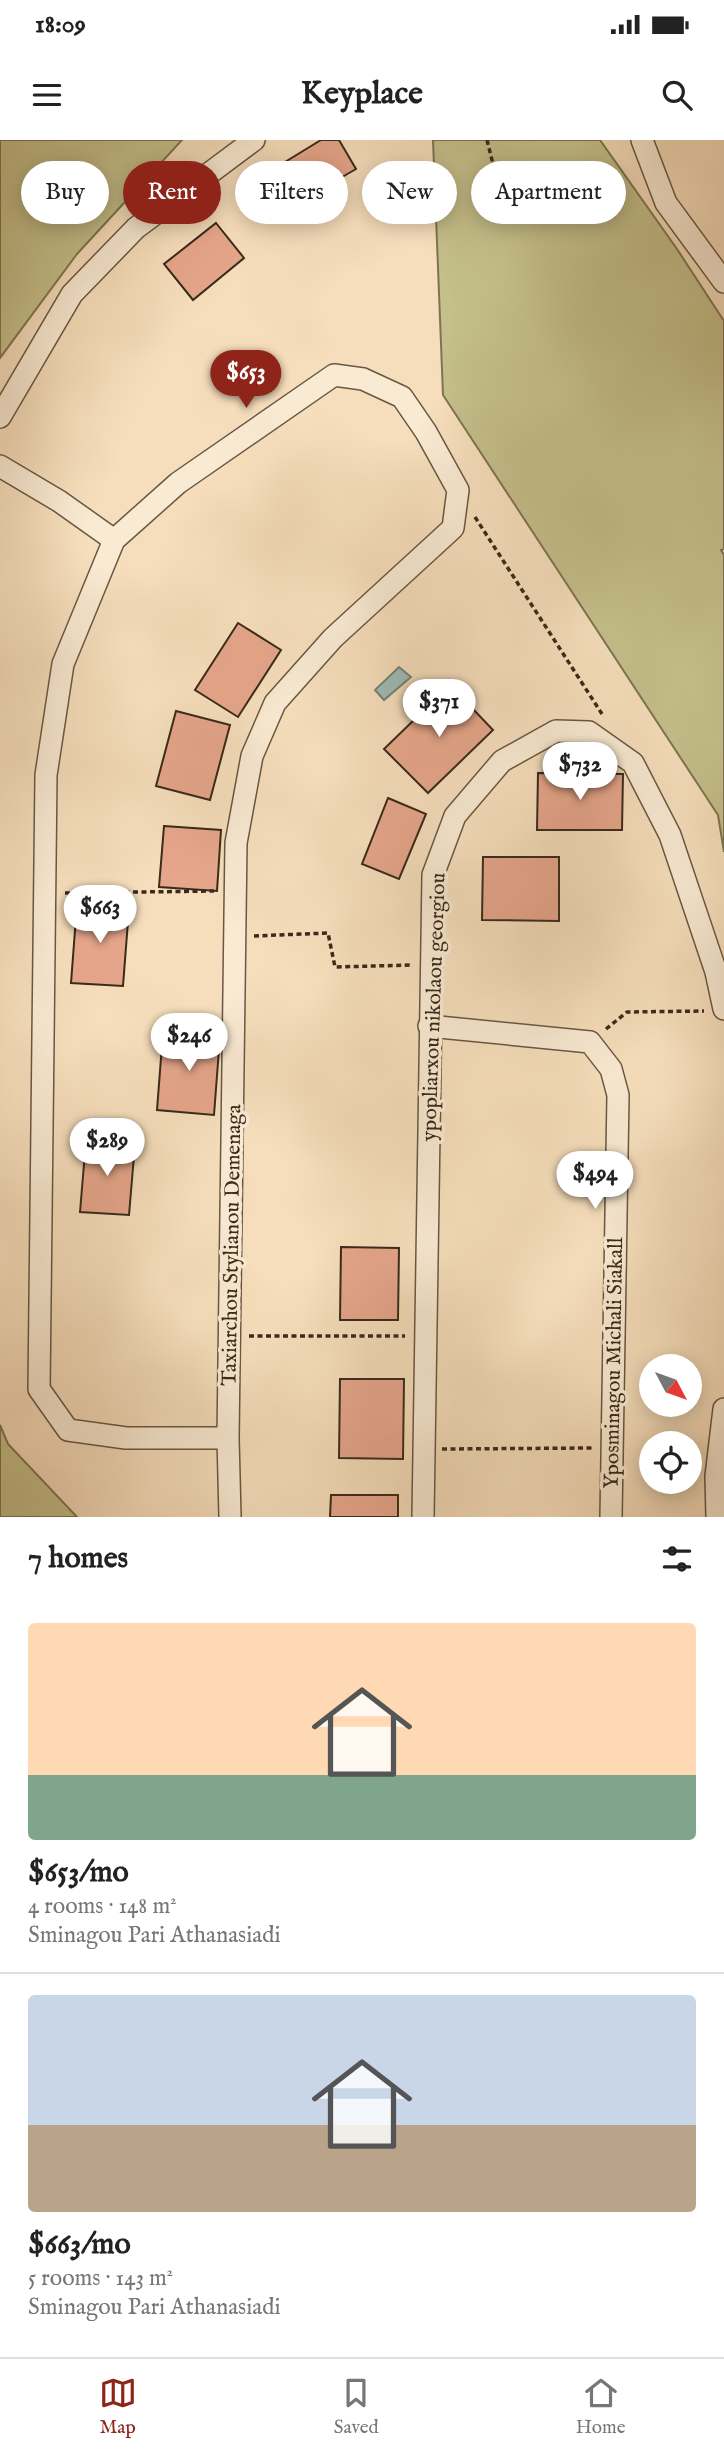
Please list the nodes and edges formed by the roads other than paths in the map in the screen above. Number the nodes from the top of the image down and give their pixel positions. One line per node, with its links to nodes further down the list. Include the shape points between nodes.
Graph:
1 (254, 140): 4 (street, via 136,228 72,294)
2 (642, 140): 3 (street, via 666,203)
3 (724, 282)
4 (0, 417)
5 (0, 466): 6 (street)
6 (114, 540): 10 (street, via 63,664 46,775 39,1389 68,1430 127,1438); 10 (street, Taxiarchou Stylianou Demenaga, via 177,483 334,375 363,379 402,397 458,490 453,528 333,638 275,703 252,756 236,843)
7 (717, 1010): 8 (street, ypopliarxou nikolaou georgiou, via 716,972 670,835 634,762 589,732 556,731 502,761 455,816 433,875)
8 (429, 1026): 12 (street, ypopliarxou nikolaou georgiou); 13 (street, Yposminagou Michali Siakall, via 590,1042 611,1069 618,1095)
9 (724, 1409): 14 (street, via 716,1476)
10 (228, 1438): 11 (street, Taxiarchou Stylianou Demenaga)
11 (230, 1517)
12 (423, 1517)
13 (611, 1517)
14 (717, 1517)

